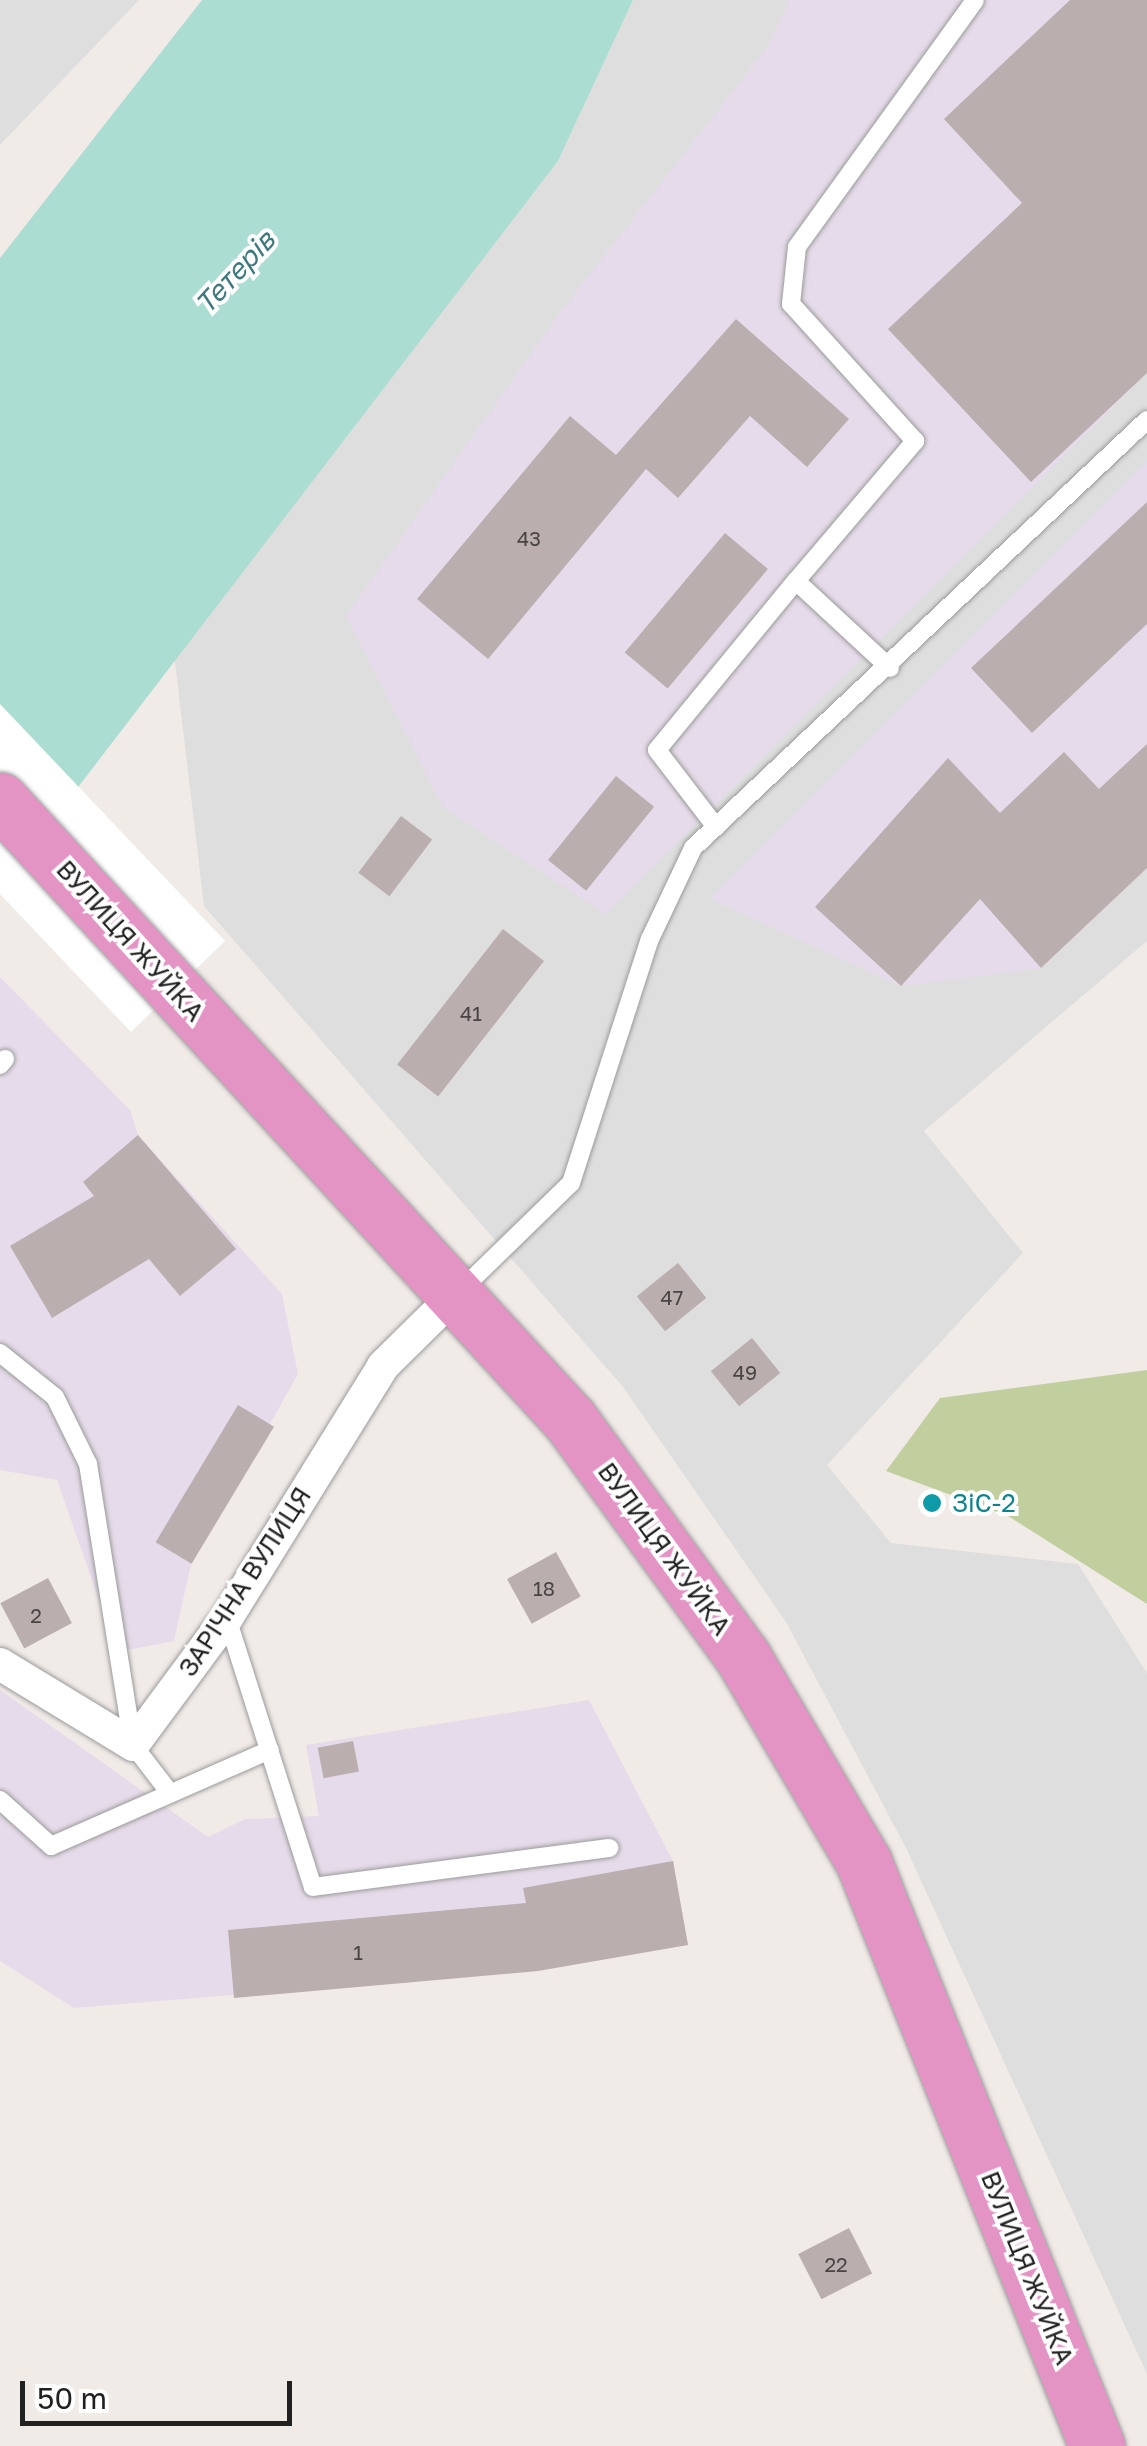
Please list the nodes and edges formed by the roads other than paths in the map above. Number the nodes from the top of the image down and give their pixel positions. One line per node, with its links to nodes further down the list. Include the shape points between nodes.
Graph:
1 (974, 0): 3 (lane, via 797,247 791,304 915,442)
2 (1147, 420): 4 (lane)
3 (796, 581): 4 (lane); 6 (lane, via 657,750)
4 (890, 668): 6 (lane)
5 (0, 800): 7 (highway, ВУЛИЦЯ ЖУЙКА)
6 (716, 827): 7 (lane, via 693,848 650,939 571,1183)
7 (454, 1298): 9 (street, ЗАРІЧНА ВУЛИЦЯ, via 383,1366); 16 (highway, ВУЛИЦЯ ЖУЙКА, via 570,1420 686,1579 864,1863)
8 (0, 1352): 11 (lane, via 55,1396 88,1464)
9 (227, 1618): 11 (street, ЗАРІЧНА ВУЛИЦЯ); 12 (lane)
10 (0, 1664): 11 (street)
11 (132, 1745): 13 (lane)
12 (270, 1750): 13 (lane); 15 (lane, via 313,1887)
13 (170, 1794): 14 (lane, via 51,1846)
14 (0, 1800)
15 (608, 1848)
16 (1097, 2446)

